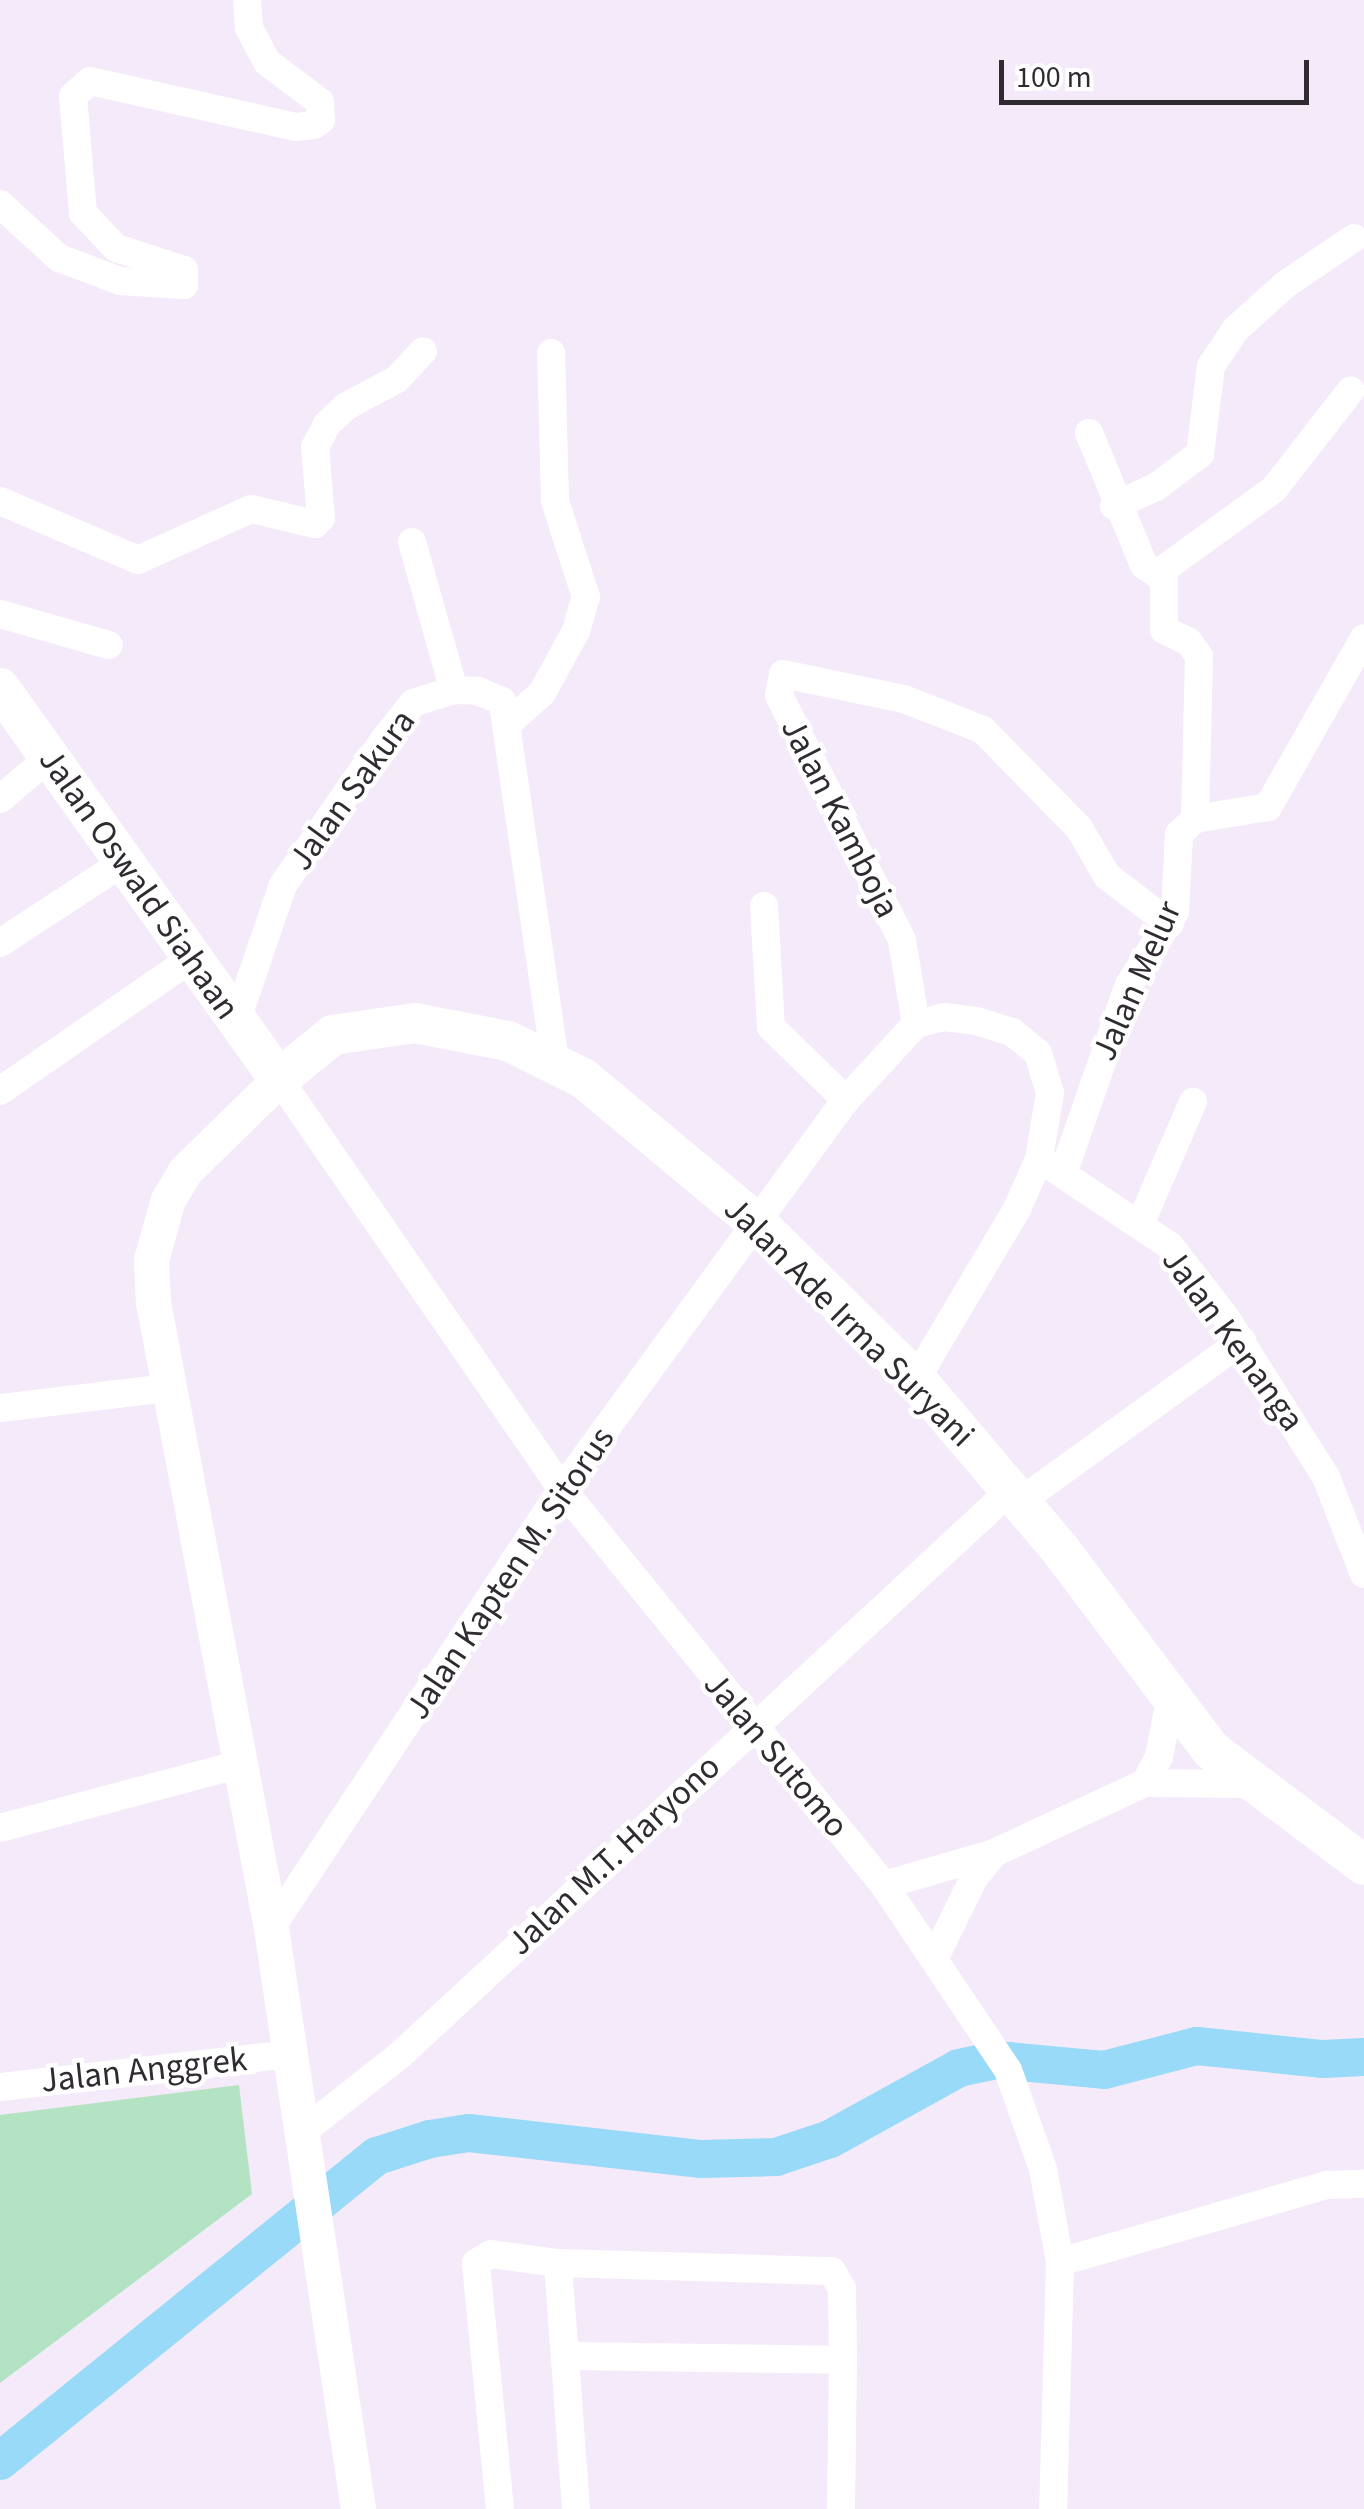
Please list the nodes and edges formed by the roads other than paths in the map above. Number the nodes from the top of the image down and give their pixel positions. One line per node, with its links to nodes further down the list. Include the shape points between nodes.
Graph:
1 (247, 0): 2 (street, via 249,28 267,62 320,102 322,120 314,125 295,127 90,81 73,96 77,194 88,221 116,248 184,270 184,285 120,281 58,258)
2 (0, 204)
3 (1354, 238): 9 (street, via 1286,284 1236,330 1212,366 1200,454 1156,488)
4 (423, 350): 8 (street, via 397,380 327,424 315,447 315,524 240,512 159,556 138,560)
5 (551, 353): 17 (street, via 555,501 586,597 576,631 542,692)
6 (1351, 390): 11 (street, via 1274,490)
7 (1089, 434): 9 (street)
8 (0, 501)
9 (1114, 506): 11 (street, via 1144,564)
10 (412, 542): 16 (street)
11 (1157, 574): 20 (street, via 1164,580 1164,630 1188,641 1198,656)
12 (0, 614): 14 (street)
13 (1364, 638): 20 (street, via 1268,807)
14 (109, 645)
15 (0, 688): 18 (highway, Jalan Oswald Siahaan)
16 (454, 690): 17 (street, Jalan Sakura, via 502,701); 26 (street, Jalan Sakura, via 413,703 282,884)
17 (506, 725): 28 (street)
18 (50, 757): 19 (street); 21 (highway, Jalan Oswald Siahaan)
19 (0, 799)
20 (1195, 819): 23 (street, Jalan Melur, via 1179,834)
21 (124, 862): 24 (street); 25 (highway, Jalan Oswald Siahaan)
22 (764, 906): 31 (street, via 771,1027)
23 (1170, 924): 27 (street, Jalan Kamboja, via 1107,876 1080,828 984,730 904,699 783,674 779,696 902,940); 33 (street, Jalan Melur, via 1129,985)
24 (0, 943)
25 (192, 958): 26 (highway, Jalan Oswald Siahaan); 30 (street)
26 (236, 1022): 29 (highway, Jalan Oswald Siahaan)
27 (916, 1024): 31 (street, Jalan Kapten M. Sitorus); 33 (street, via 976,1021 1012,1032 1038,1053 1050,1093)
28 (555, 1060): 29 (highway, Jalan Ade Irma Suryani, via 478,1032 383,1024 333,1035); 35 (highway, Jalan Ade Irma Suryani, via 628,1112)
29 (279, 1080): 38 (main road, via 184,1172 158,1222 153,1302); 40 (street, Jalan Sutomo)
30 (0, 1090)
31 (846, 1100): 35 (street, Jalan Kapten M. Sitorus)
32 (1194, 1102): 34 (street)
33 (1051, 1166): 34 (street, Jalan Kenanga); 37 (street)
34 (1141, 1222): 36 (street, Jalan Kenanga, via 1170,1246)
35 (758, 1224): 37 (highway, Jalan Ade Irma Suryani); 40 (street, Jalan Kapten M. Sitorus)
36 (1242, 1341): 41 (street, Jalan M.T. Haryono); 42 (street, Jalan Kenanga, via 1326,1478)
37 (916, 1379): 41 (highway, Jalan Ade Irma Suryani)
38 (168, 1388): 39 (street); 45 (main road)
39 (0, 1408)
40 (562, 1489): 44 (street, Jalan Sutomo); 52 (street, Jalan Kapten M. Sitorus)
41 (1016, 1495): 43 (highway, Jalan Ade Irma Suryani); 44 (street, Jalan M.T. Haryono)
42 (1364, 1574)
43 (1170, 1700): 46 (street, via 1159,1757); 47 (highway, Jalan Ade Irma Suryani, via 1210,1750)
44 (750, 1727): 51 (street, Jalan Sutomo); 56 (street, Jalan M.T. Haryono, via 400,2055)
45 (240, 1764): 48 (street); 52 (main road)
46 (1145, 1783): 47 (street); 49 (street)
47 (1251, 1784): 50 (highway, Jalan Ade Irma Suryani)
48 (0, 1828)
49 (994, 1853): 51 (street); 53 (street, via 974,1878)
50 (1364, 1865)
51 (884, 1885): 53 (street, Jalan Sutomo)
52 (270, 1928): 54 (main road)
53 (934, 1959): 58 (street, Jalan Sutomo, via 998,2052 1027,2115)
54 (288, 2054): 55 (street, Jalan Anggrek); 56 (main road)
55 (0, 2087)
56 (301, 2133): 62 (main road)
57 (1364, 2184): 58 (street, via 1327,2186)
58 (1060, 2262): 66 (street, Jalan Sutomo)
59 (558, 2263): 60 (street); 61 (street, via 832,2271 842,2290); 63 (street, via 490,2254 476,2263)
60 (568, 2356): 61 (street); 64 (street)
61 (842, 2360): 65 (street)
62 (358, 2509)
63 (500, 2509)
64 (576, 2509)
65 (841, 2509)
66 (1053, 2509)

